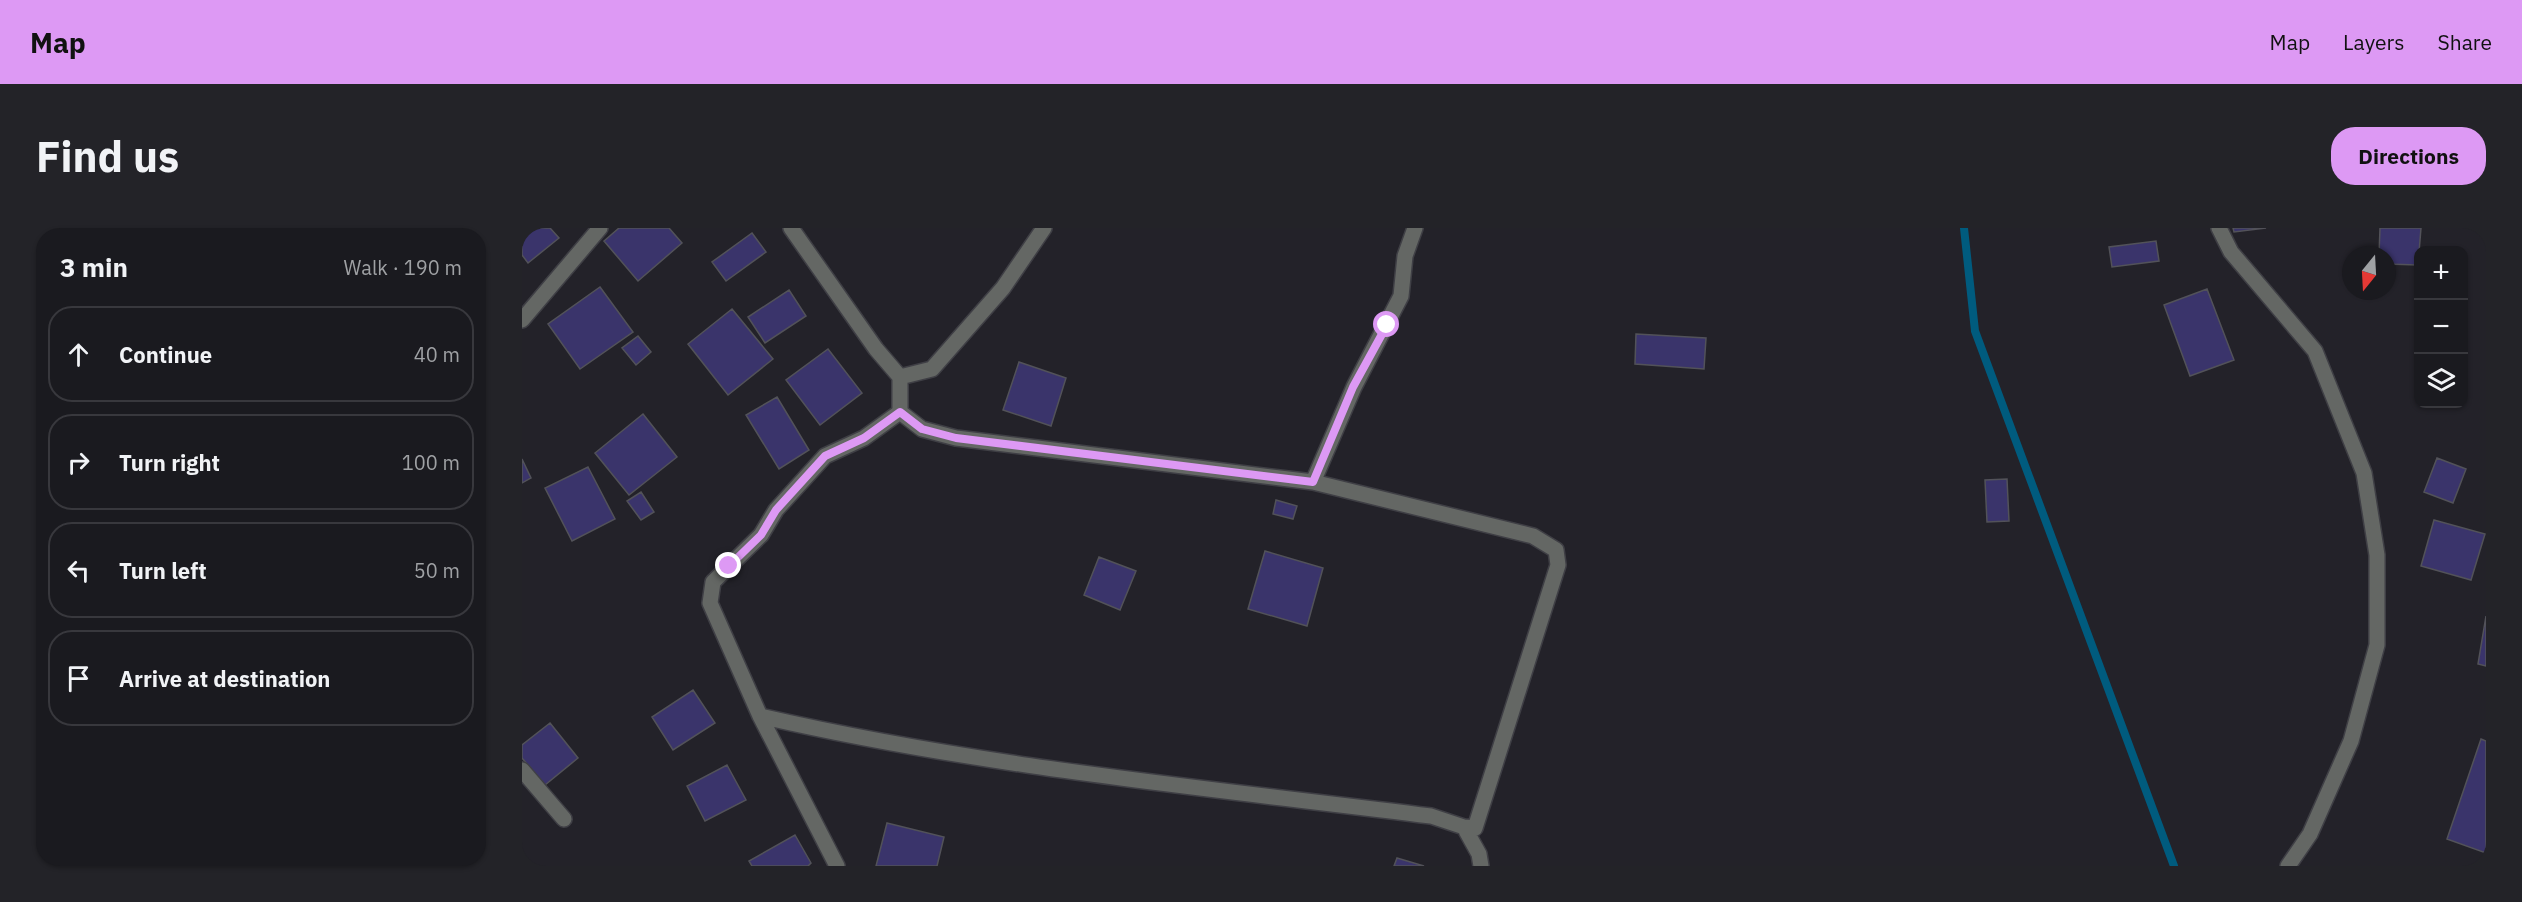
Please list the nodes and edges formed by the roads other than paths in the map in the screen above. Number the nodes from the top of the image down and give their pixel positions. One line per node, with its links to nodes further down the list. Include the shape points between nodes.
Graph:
1 (600, 228): 6 (street)
2 (791, 228): 7 (street)
3 (1044, 228): 7 (street, via 1003,288 932,369)
4 (1415, 228): 9 (street, via 1405,256 1401,296 1353,387)
5 (2219, 228): 16 (street, via 2231,252 2315,351 2364,473 2377,555 2377,645 2351,741 2310,834)
6 (522, 320)
7 (900, 377): 8 (street)
8 (900, 412): 9 (street, via 922,429 956,438); 10 (street, via 864,438 825,456 776,510 761,535 713,582 710,603)
9 (1313, 482): 13 (street, via 1533,536 1556,550 1558,565)
10 (760, 716): 13 (street, via 976,758 1431,816); 14 (street)
11 (522, 770): 12 (street)
12 (564, 819)
13 (1463, 825): 15 (street)
14 (837, 866)
15 (1481, 866)
16 (2288, 866)

